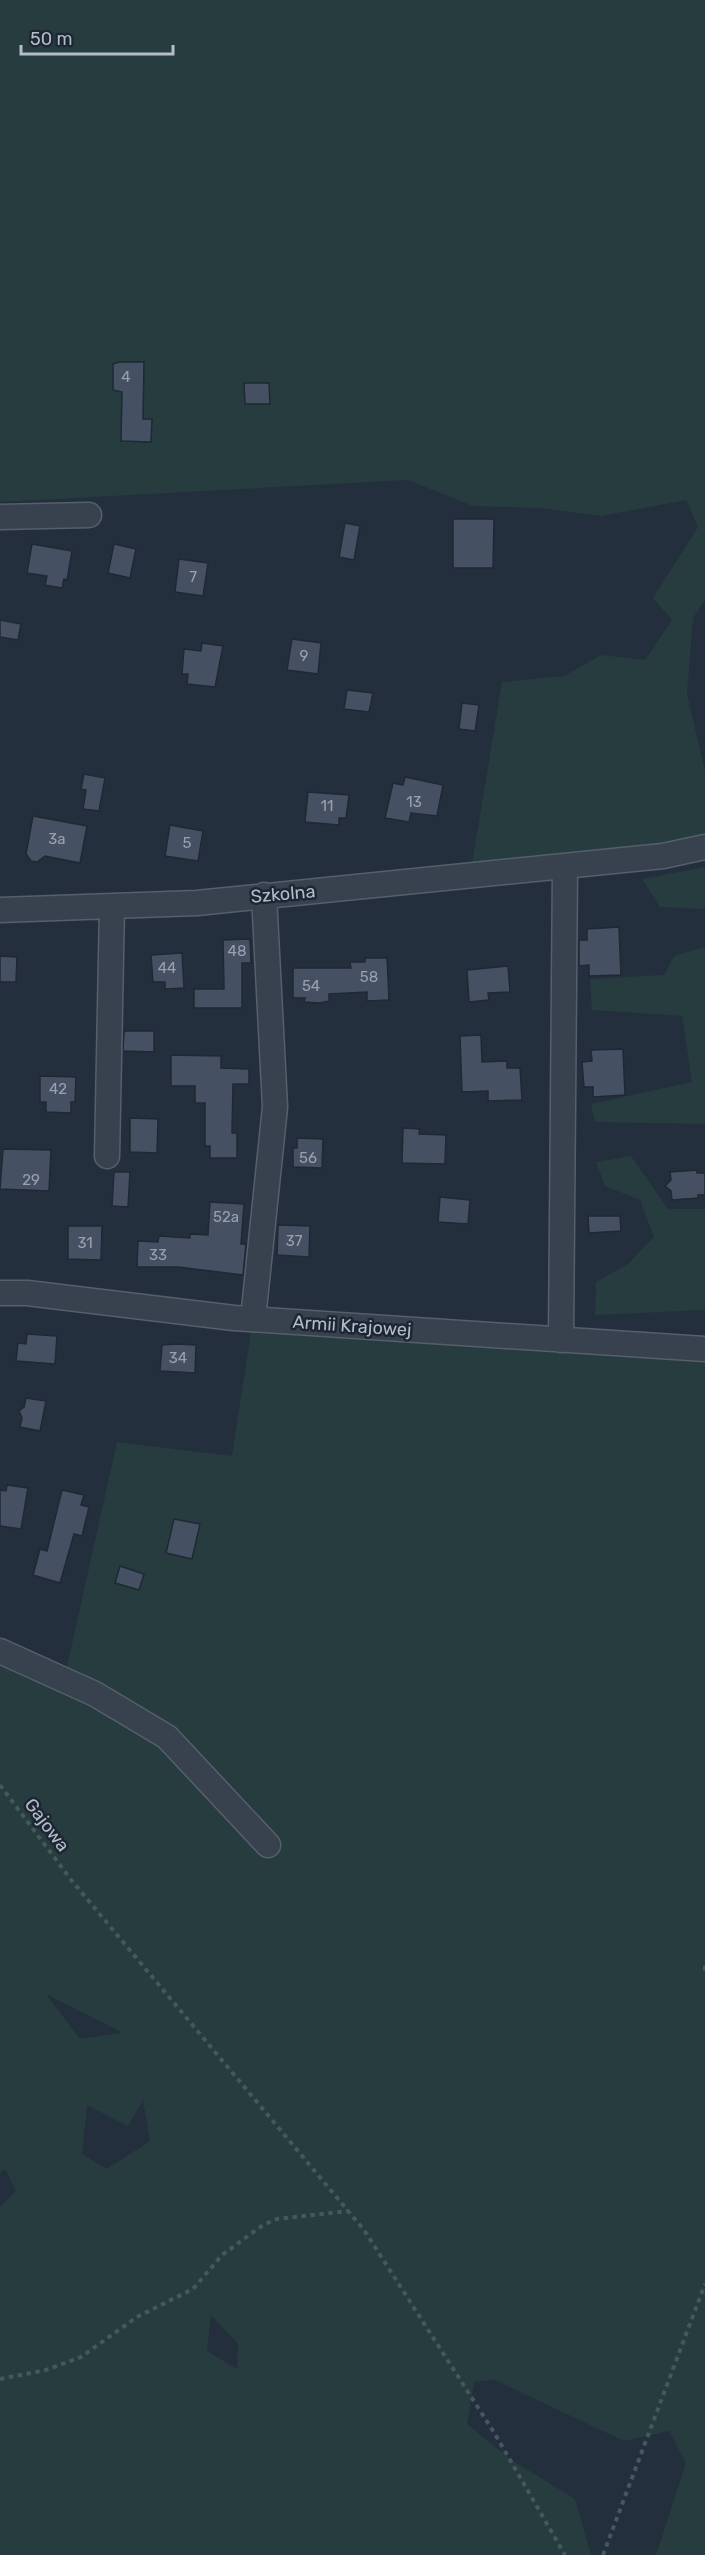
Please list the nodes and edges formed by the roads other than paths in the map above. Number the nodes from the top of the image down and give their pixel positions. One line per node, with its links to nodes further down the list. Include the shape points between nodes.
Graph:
1 (89, 514): 2 (street)
2 (0, 518)
3 (705, 847): 4 (street, Szkolna, via 663,856)
4 (565, 866): 5 (street, Szkolna); 11 (street)
5 (264, 895): 6 (street, Szkolna); 10 (street, via 275,1107)
6 (112, 907): 7 (street, Szkolna); 8 (street)
7 (0, 910)
8 (108, 1156)
9 (0, 1293): 10 (street, Armii Krajowej)
10 (253, 1320): 11 (street, Armii Krajowej)
11 (561, 1340): 12 (street, Armii Krajowej)
12 (705, 1349)
13 (0, 1651): 14 (street, via 95,1694 167,1737)
14 (268, 1845)

